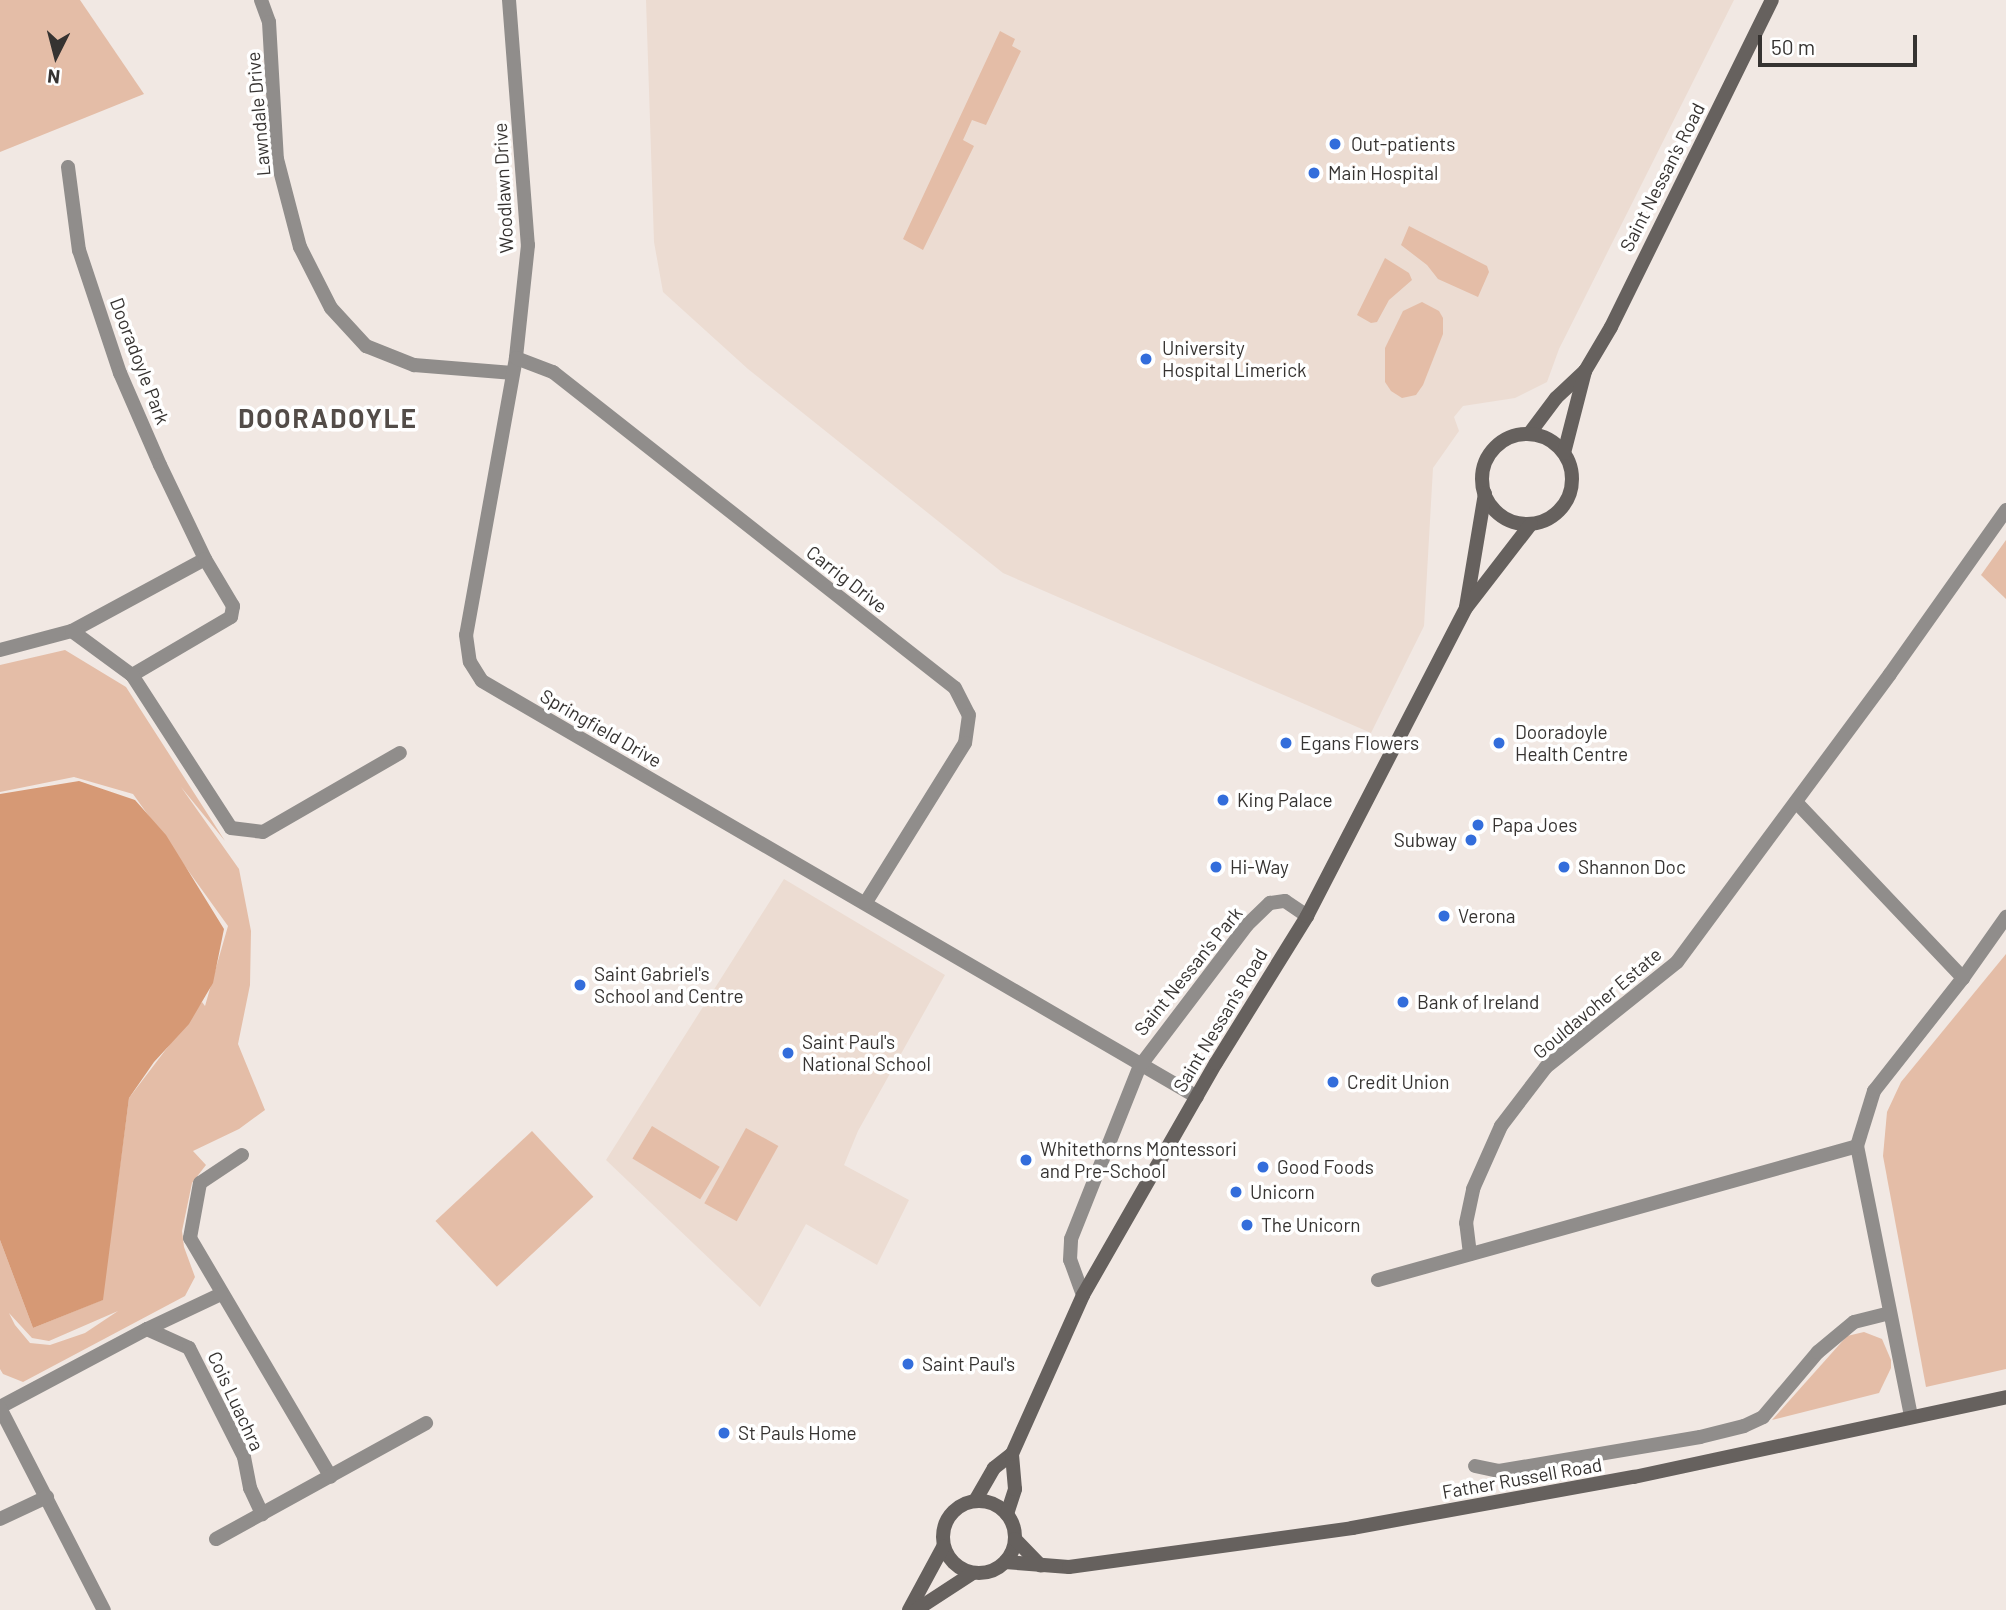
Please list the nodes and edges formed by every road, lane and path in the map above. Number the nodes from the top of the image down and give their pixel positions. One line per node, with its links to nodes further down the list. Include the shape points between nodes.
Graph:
1 (261, 0): 5 (street, Lawndale Drive, via 269,22 277,159 300,247 331,308 366,346 414,365)
2 (509, 0): 5 (street, Woodlawn Drive, via 528,245)
3 (1772, 0): 6 (main road, Saint Nessan's Road)
4 (68, 167): 12 (street, Dooradoyle Park, via 79,250 120,373)
5 (514, 365): 19 (street, Springfield Drive, via 466,635 470,662 482,681); 19 (street, Carrig Drive, via 553,372 955,688 969,715 965,743)
6 (1585, 371): 7 (main road, Saint Nessan's Road, via 1556,398); 8 (main road, Saint Nessan's Road)
7 (1529, 434): 8 (main road, via 1549,440); 9 (main road, via 1501,442 1490,454 1482,475)
8 (1564, 453): 11 (main road, via 1571,466 1568,499 1545,521)
9 (1485, 494): 11 (main road, via 1505,518); 13 (main road, Saint Nessan's Road)
10 (2006, 510): 18 (street, Gouldavoher Estate)
11 (1531, 524): 13 (main road, Saint Nessan's Road)
12 (205, 559): 14 (street); 16 (street, Dooradoyle Park, via 233,606 231,617)
13 (1466, 608): 20 (main road, Saint Nessan's Road)
14 (72, 632): 15 (street); 16 (street)
15 (0, 650)
16 (132, 675): 17 (street, via 231,828 263,832)
17 (400, 753)
18 (1796, 802): 23 (street); 28 (street, Gouldavoher Estate, via 1677,962 1546,1068 1501,1126 1473,1189 1466,1223)
19 (866, 902): 22 (street, Springfield Drive)
20 (1307, 916): 24 (street, Saint Nessan's Park, via 1285,901 1270,903 1247,925); 25 (main road, Saint Nessan's Road)
21 (2006, 917): 23 (street)
22 (974, 968): 24 (street, Saint Nessan's Park)
23 (1963, 978): 26 (street, via 1874,1091)
24 (1140, 1066): 25 (street, Saint Nessan's Park); 31 (street, Saint Nessan's Park, via 1071,1239 1070,1260)
25 (1196, 1097): 31 (main road, Saint Nessan's Road)
26 (1857, 1146): 28 (street); 32 (street)
27 (242, 1155): 30 (street, Cois Luachra, via 201,1183 190,1238)
28 (1470, 1254): 29 (street)
29 (1378, 1280)
30 (221, 1294): 33 (street); 40 (street, Cois Luachra)
31 (1083, 1295): 38 (main road, Saint Nessan's Road)
32 (1889, 1313): 36 (street); 39 (street, via 1854,1322 1818,1352 1763,1417 1744,1426 1499,1471)
33 (146, 1329): 35 (street); 43 (street, Cois Luachra, via 189,1348 244,1457 250,1488)
34 (2006, 1397): 36 (main road, Father Russell Road)
35 (0, 1407): 41 (street)
36 (1911, 1416): 50 (main road, Father Russell Road, via 1634,1477 1352,1528 1093,1564)
37 (426, 1423): 40 (street)
38 (1012, 1454): 42 (main road, Saint Nessan's Road, via 994,1468); 44 (main road, Saint Nessan's Road, via 1015,1489)
39 (1475, 1466)
40 (331, 1477): 43 (street)
41 (47, 1497): 45 (street); 52 (street)
42 (975, 1501): 44 (main road, via 992,1503); 48 (main road, via 962,1504 950,1515 944,1525)
43 (262, 1514): 46 (street)
44 (1007, 1514): 47 (main road)
45 (0, 1519)
46 (216, 1539)
47 (1015, 1539): 49 (main road); 50 (main road)
48 (943, 1547): 51 (main road, via 956,1566); 53 (main road)
49 (1005, 1562): 50 (main road, Father Russell Road); 51 (main road, via 990,1571)
50 (1041, 1566)
51 (972, 1573): 54 (main road)
52 (104, 1610)
53 (909, 1610)
54 (916, 1610)

